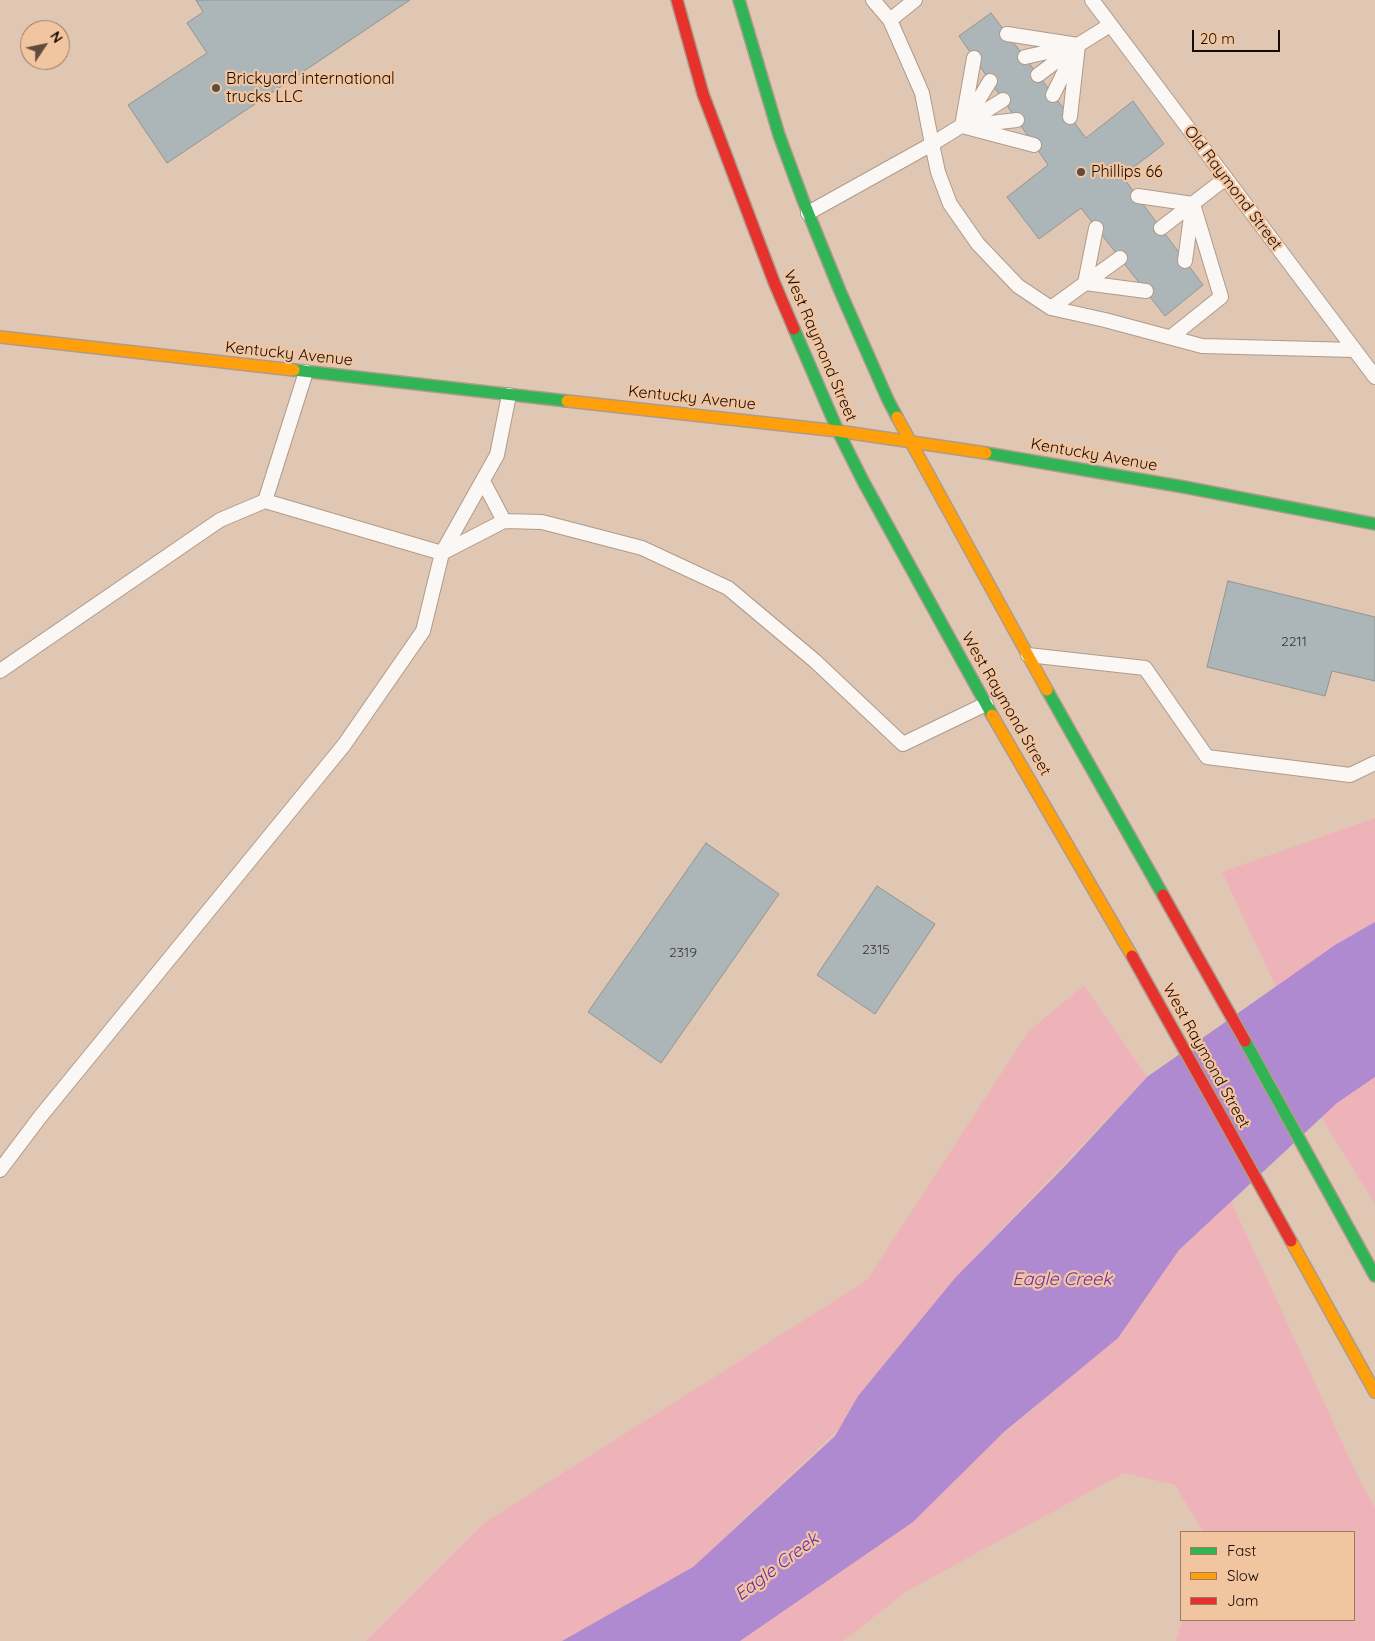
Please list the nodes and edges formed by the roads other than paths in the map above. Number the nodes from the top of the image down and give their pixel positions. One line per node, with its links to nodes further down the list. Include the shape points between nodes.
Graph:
1 (677, 0): 38 (main road, West Raymond Street, via 703,94 774,282)
2 (739, 0): 24 (main road, via 779,135)
3 (873, 0): 6 (lane)
4 (916, 0): 6 (lane)
5 (1092, 0): 7 (lane, Old Raymond Street)
6 (890, 20): 19 (lane, via 922,93)
7 (1110, 25): 9 (lane); 21 (lane, Old Raymond Street)
8 (1007, 34): 9 (lane)
9 (1078, 45): 10 (lane); 12 (lane); 14 (lane); 16 (lane)
10 (1025, 57)
11 (974, 58): 18 (lane)
12 (1038, 75)
13 (990, 81): 18 (lane)
14 (1053, 94)
15 (1003, 100): 18 (lane)
16 (1070, 117)
17 (1017, 120): 18 (lane)
18 (962, 126): 19 (lane); 20 (lane)
19 (932, 144): 24 (lane); 31 (lane, via 950,204 978,244 1018,286)
20 (1034, 145)
21 (1226, 178): 23 (lane); 34 (lane, Old Raymond Street)
22 (1138, 196): 23 (lane)
23 (1192, 204): 26 (lane); 28 (lane); 33 (lane, via 1221,298)
24 (808, 213): 39 (main road, via 888,400)
25 (1096, 228): 29 (lane)
26 (1161, 228)
27 (1120, 258): 29 (lane)
28 (1185, 261)
29 (1085, 283): 30 (lane); 31 (lane)
30 (1146, 292)
31 (1051, 308): 33 (lane)
32 (0, 337): 35 (main road, Kentucky Avenue)
33 (1171, 337): 34 (lane, via 1202,346)
34 (1354, 350): 36 (lane, Old Raymond Street)
35 (306, 372): 37 (main road, Kentucky Avenue); 41 (lane)
36 (1375, 377)
37 (509, 395): 38 (main road, Kentucky Avenue); 40 (lane, via 497,455)
38 (838, 431): 39 (main road, Kentucky Avenue); 47 (main road, West Raymond Street)
39 (910, 442): 43 (main road, Kentucky Avenue, via 1193,488); 45 (main road)
40 (482, 481): 42 (lane); 44 (lane)
41 (264, 501): 44 (lane); 46 (lane, via 220,520)
42 (504, 521): 44 (lane); 47 (lane, via 542,522 642,548 728,588 815,661 903,744)
43 (1375, 524)
44 (442, 553): 49 (lane, via 422,631 344,745)
45 (1028, 655): 48 (lane, via 1145,668 1207,757 1350,775); 50 (main road)
46 (0, 671)
47 (986, 704): 51 (main road, West Raymond Street, via 1129,951)
48 (1375, 763)
49 (0, 1170)
50 (1375, 1276)
51 (1375, 1392)

